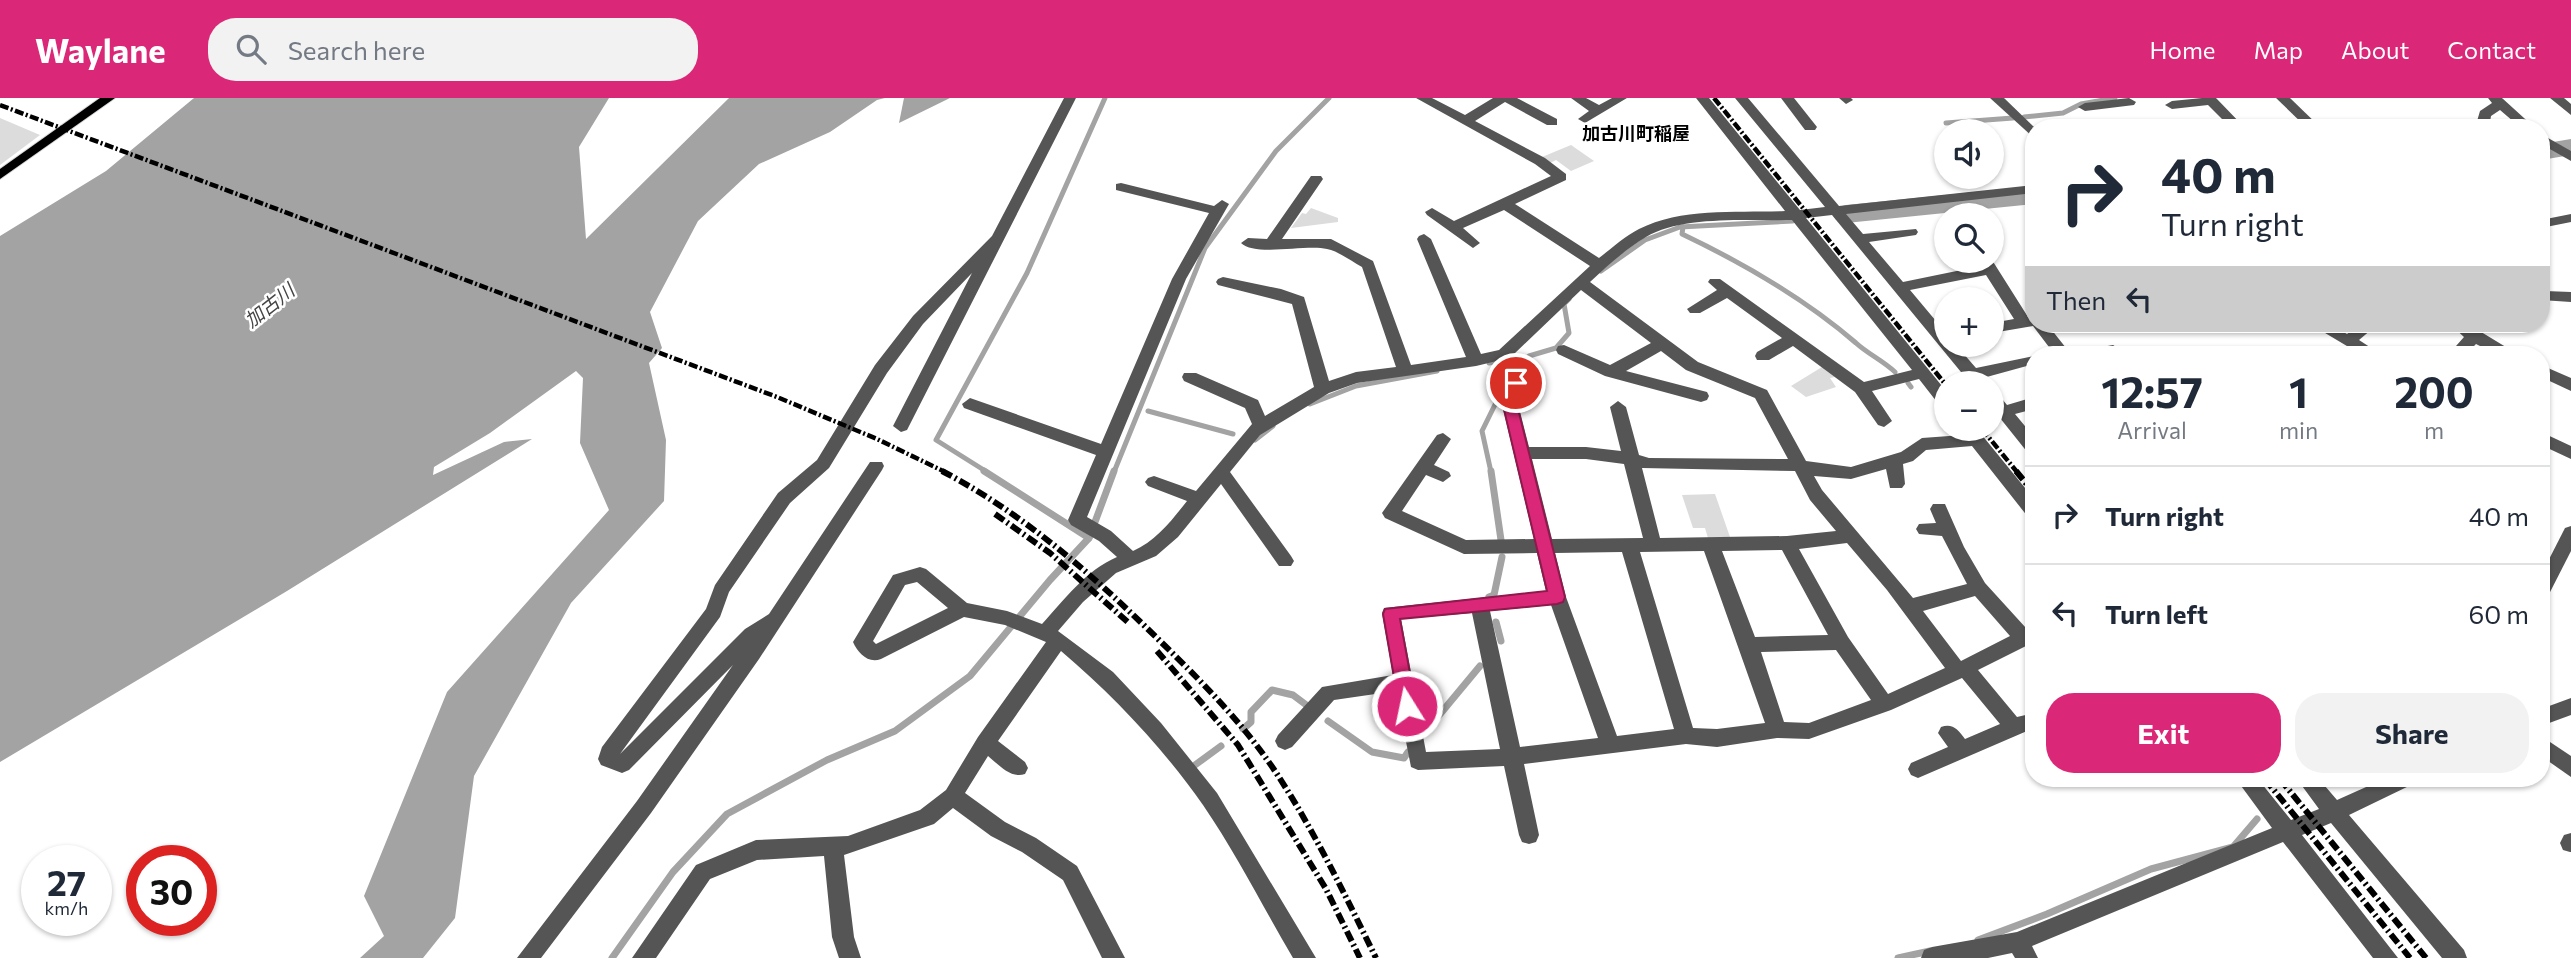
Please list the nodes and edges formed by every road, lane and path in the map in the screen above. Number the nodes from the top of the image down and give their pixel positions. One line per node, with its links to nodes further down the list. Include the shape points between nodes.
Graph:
1 (109, 98): 32 (main road)
2 (1070, 98): 46 (street)
3 (1422, 98): 26 (street)
4 (1505, 98): 26 (street); 27 (street)
5 (1577, 98): 18 (street)
6 (1621, 98): 18 (street)
7 (1702, 98): 39 (street)
8 (1737, 98): 37 (street)
9 (1787, 98): 29 (street, via 1793,115)
10 (1996, 98): 28 (street)
11 (2304, 98): 13 (street)
12 (2556, 98): 19 (street)
13 (2283, 99): 23 (street)
14 (2130, 100): 17 (street); 20 (street)
15 (2497, 101): 24 (street); 25 (street)
16 (2172, 105): 22 (street, via 2211,101)
17 (2085, 107)
18 (1599, 111): 21 (street)
19 (2571, 111)
20 (2141, 113)
21 (1585, 119)
22 (2234, 119)
23 (2305, 119)
24 (2484, 119)
25 (2518, 119)
26 (1465, 121): 36 (street, via 1541,161 1561,177)
27 (1552, 122)
28 (2025, 125)
29 (1810, 127)
30 (2550, 145): 31 (street)
31 (2571, 157)
32 (0, 175)
33 (1316, 179): 51 (street)
34 (1121, 187): 108 (street, via 1219,208 1179,279)
35 (2025, 190): 37 (street)
36 (1505, 204): 43 (street); 52 (street)
37 (1833, 210): 39 (street); 48 (street)
38 (1432, 212): 43 (street)
39 (1796, 215): 52 (street, via 1676,220 1642,233); 87 (street)
40 (2571, 218): 41 (street)
41 (2550, 223)
42 (2550, 224): 44 (street)
43 (1453, 227): 50 (street)
44 (2571, 231)
45 (1911, 232): 48 (street)
46 (1000, 236): 101 (street); 141 (street, via 918,320 881,369 823,464 784,498 721,590 714,612 608,759 622,764 628,761 752,634)
47 (1424, 239): 81 (street)
48 (1857, 239): 56 (street)
49 (1248, 243): 51 (street)
50 (1473, 243)
51 (1270, 245): 83 (street, via 1331,244 1368,264)
52 (1599, 265): 55 (street)
53 (1957, 273): 56 (street)
54 (1993, 273): 61 (street, via 2006,298)
55 (1586, 285): 72 (street); 78 (street)
56 (1900, 287): 64 (street)
57 (1232, 288): 93 (street, via 1300,301)
58 (2558, 297): 59 (street)
59 (2571, 308)
60 (1695, 309): 70 (street, via 1721,287)
61 (2025, 316)
62 (2025, 323): 63 (street)
63 (2004, 326)
64 (1934, 327)
65 (2042, 333): 73 (street)
66 (2334, 333): 71 (street)
67 (2358, 333): 71 (street)
68 (2469, 333): 69 (street)
69 (2474, 337): 75 (street); 76 (street)
70 (1793, 339): 79 (street); 91 (street)
71 (2348, 341): 74 (street)
72 (1661, 344): 86 (street); 113 (street, via 1692,366 1761,394)
73 (2055, 346)
74 (2357, 346)
75 (2465, 346)
76 (2492, 346)
77 (1564, 350): 86 (street)
78 (1504, 354): 81 (street); 109 (street, via 1524,370 1508,397)
79 (1763, 356)
80 (1959, 357): 84 (street)
81 (1476, 361): 83 (street)
82 (2025, 362): 85 (street)
83 (1405, 370): 93 (street)
84 (1970, 371)
85 (1999, 371)
86 (1611, 372): 94 (street)
87 (1922, 373): 91 (street); 92 (street)
88 (2550, 378): 90 (street)
89 (1197, 385): 102 (street, via 1252,404)
90 (2571, 385)
91 (1860, 388): 100 (street)
92 (1934, 388)
93 (1323, 389): 102 (street)
94 (1701, 396)
95 (982, 403): 108 (street, via 1052,425)
96 (2025, 406): 98 (street)
97 (1618, 407): 111 (street)
98 (2004, 412)
99 (2004, 413): 103 (street)
100 (1884, 421)
101 (901, 426)
102 (1261, 426): 116 (street)
103 (2025, 438)
104 (1443, 439): 115 (street)
105 (1937, 441): 112 (street, via 1922,444)
106 (1978, 441): 121 (street)
107 (2550, 442): 110 (street)
108 (1106, 452): 132 (street, via 1077,520 1105,536)
109 (1521, 453): 111 (street); 131 (street)
110 (2571, 453)
111 (1629, 457): 113 (street, via 1649,464); 129 (street)
112 (1894, 461): 113 (street, via 1851,473); 119 (street)
113 (1798, 465): 126 (street, via 1816,495)
114 (876, 466): 141 (street)
115 (1424, 467): 117 (street); 131 (street, via 1391,513 1464,547)
116 (1221, 472): 120 (street); 133 (street, via 1258,537)
117 (1443, 476)
118 (1154, 482): 120 (street)
119 (1896, 484)
120 (1199, 499): 132 (street, via 1158,545)
121 (2025, 501)
122 (1939, 509): 124 (street)
123 (1925, 529): 124 (street)
124 (1947, 530): 136 (street)
125 (2571, 533): 134 (street)
126 (1851, 536): 127 (street); 139 (street)
127 (1787, 543): 130 (street); 145 (street)
128 (1629, 544): 129 (street); 131 (street); 154 (street)
129 (1653, 544): 130 (street)
130 (1711, 545): 146 (street)
131 (1543, 547): 137 (street)
132 (1130, 559): 142 (street, via 1102,575)
133 (1285, 561)
134 (2564, 566): 135 (street)
135 (2550, 582)
136 (1979, 589): 139 (street); 143 (street)
137 (1557, 597): 138 (street); 157 (street)
138 (1479, 604): 148 (street, via 1391,614); 160 (street)
139 (1909, 607): 147 (street)
140 (962, 609): 140 (street, via 874,653 862,642 899,580 920,575); 142 (street)
141 (775, 620): 173 (street, via 643,807)
142 (1045, 632): 156 (street); 177 (street, via 1106,678 1154,729 1210,799)
143 (2025, 633)
144 (2025, 638): 147 (street)
145 (1841, 642): 146 (street); 149 (street)
146 (1749, 645): 152 (street)
147 (1962, 670): 149 (street); 158 (street, via 2023,723)
148 (1403, 682): 155 (street, via 1329,693); 160 (street, via 1418,761)
149 (1884, 704): 152 (street, via 1809,731)
150 (2571, 706): 151 (street)
151 (2550, 714)
152 (1777, 730): 154 (street, via 1717,738)
153 (1948, 733): 158 (street)
154 (1686, 736): 157 (street)
155 (1285, 741)
156 (985, 743): 161 (street); 167 (street)
157 (1610, 743): 160 (street)
158 (1962, 750): 163 (street)
159 (2550, 752): 162 (street)
160 (1510, 757): 170 (street)
161 (1018, 768)
162 (2571, 768)
163 (1918, 769)
164 (2252, 787): 169 (street)
165 (2314, 787): 168 (street)
166 (2387, 787): 168 (street)
167 (953, 796): 171 (street, via 917,821 848,845); 176 (street, via 1070,873)
168 (2334, 812): 169 (street); 180 (street)
169 (2287, 831): 172 (street); 179 (street)
170 (1529, 835)
171 (832, 846): 174 (street, via 756,850 703,872); 175 (street, via 843,937)
172 (2022, 950): 178 (street)
173 (528, 958)
174 (643, 958)
175 (850, 958)
176 (1114, 958)
177 (1306, 958)
178 (1932, 958)
179 (2387, 958)
180 (2455, 958)

